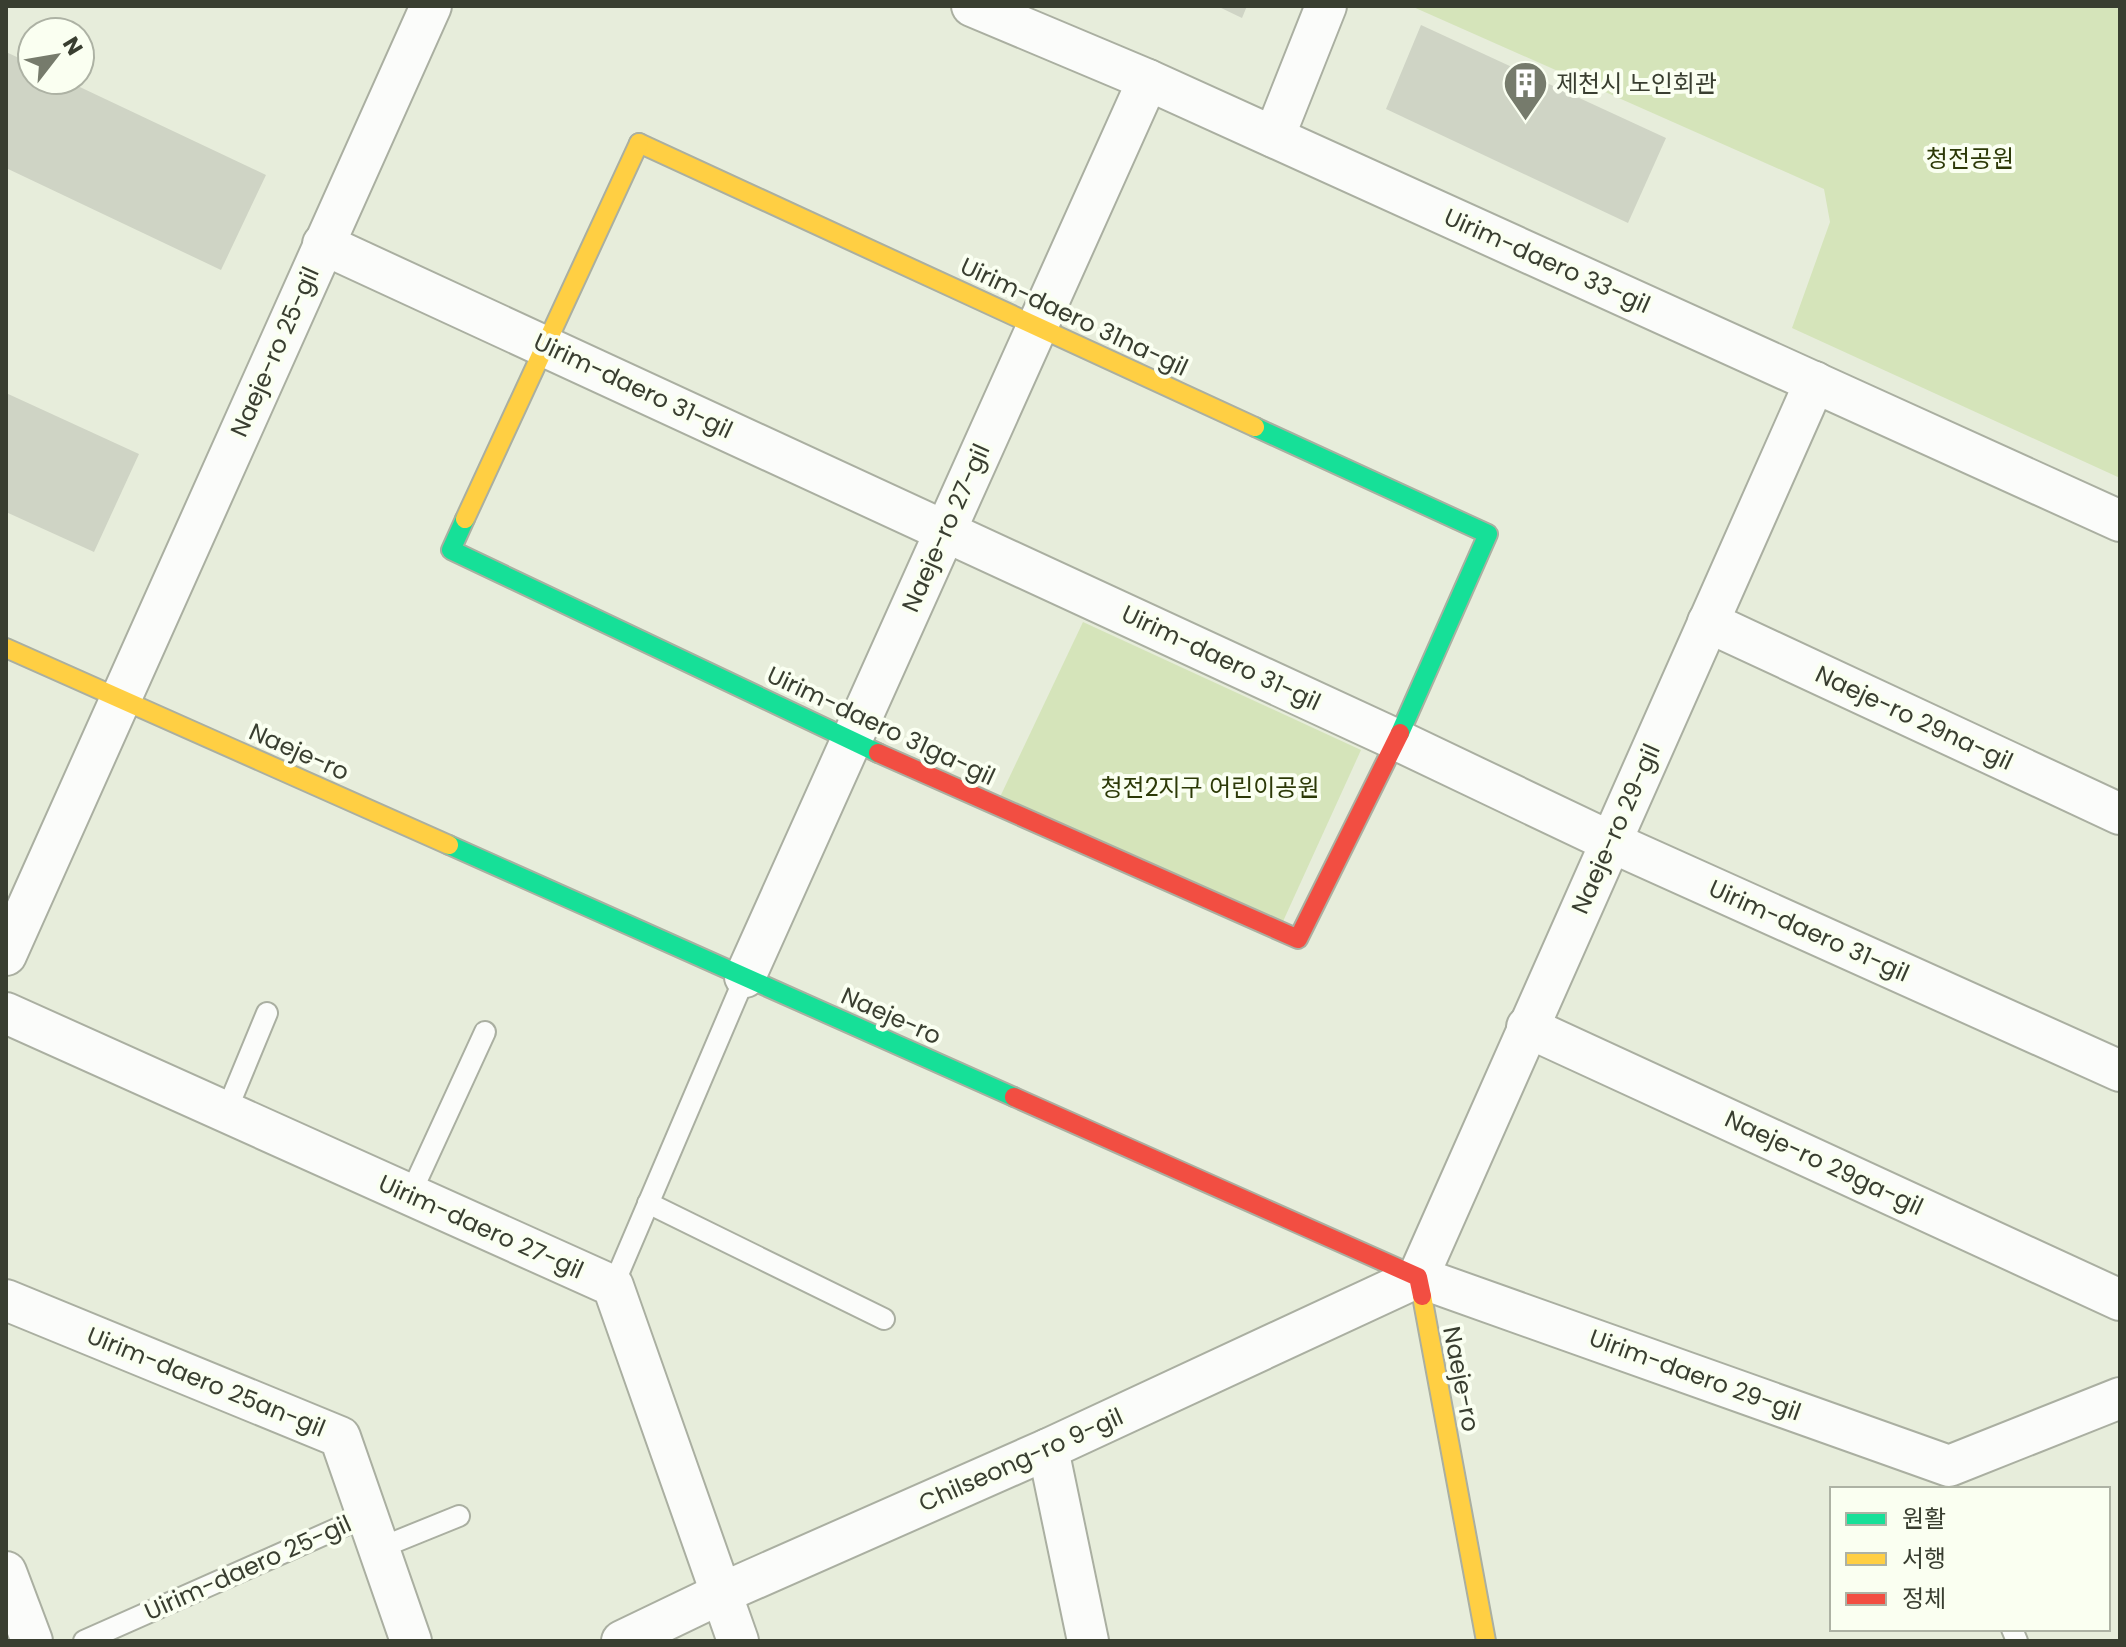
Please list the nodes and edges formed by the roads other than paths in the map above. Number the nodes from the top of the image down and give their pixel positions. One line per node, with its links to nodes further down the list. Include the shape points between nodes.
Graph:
1 (431, 6): 6 (street, Naeje-ro 25-gil)
2 (972, 6): 4 (street, Uirim-daero 33-gil)
3 (1326, 6): 5 (street)
4 (1148, 80): 5 (street, Uirim-daero 33-gil); 7 (street, Naeje-ro 27-gil)
5 (1274, 137): 9 (street, Uirim-daero 33-gil)
6 (323, 244): 8 (street, Uirim-daero 31-gil); 14 (street, Naeje-ro 25-gil)
7 (1037, 326): 8 (street, Uirim-daero 31na-gil, via 639,143); 11 (street, Naeje-ro 27-gil); 15 (street, Uirim-daero 31na-gil, via 1488,534)
8 (547, 345): 11 (street, Uirim-daero 31-gil); 16 (street, Uirim-daero 31ga-gil, via 451,550)
9 (1815, 382): 10 (street, Uirim-daero 33-gil); 12 (street, Naeje-ro 29-gil)
10 (2120, 521)
11 (945, 531): 15 (street, Uirim-daero 31-gil); 16 (street, Naeje-ro 27-gil)
12 (1708, 622): 17 (street, Naeje-ro 29na-gil); 18 (street, Naeje-ro 29-gil)
13 (6, 648): 14 (street, Naeje-ro)
14 (121, 700): 19 (street); 20 (street, Naeje-ro)
15 (1397, 740): 16 (street, Uirim-daero 31ga-gil, via 1298,939); 18 (street, Uirim-daero 31-gil)
16 (851, 741): 20 (street, Naeje-ro 27-gil)
17 (2120, 814)
18 (1611, 842): 23 (street, Naeje-ro 29-gil); 25 (street, Uirim-daero 31-gil)
19 (6, 955)
20 (745, 977): 28 (lane); 29 (street, Naeje-ro)
21 (6, 1013): 26 (street, Uirim-daero 27-gil)
22 (267, 1013): 26 (lane)
23 (1527, 1027): 29 (street, Naeje-ro 29-gil); 32 (street, Naeje-ro 29ga-gil)
24 (485, 1032): 27 (lane)
25 (2120, 1071)
26 (226, 1112): 27 (street, Uirim-daero 27-gil)
27 (410, 1195): 30 (street, Uirim-daero 27-gil)
28 (648, 1203): 30 (lane); 33 (lane)
29 (1418, 1277): 35 (street, Chilseong-ro 9-gil); 36 (street, Uirim-daero 29-gil); 47 (street, Naeje-ro)
30 (613, 1286): 40 (street, Uirim-daero 27-gil)
31 (6, 1300): 38 (street, Uirim-daero 25an-gil, via 340,1437)
32 (2120, 1300)
33 (884, 1319)
34 (2120, 1398): 36 (street)
35 (1048, 1449): 40 (street, Chilseong-ro 9-gil); 46 (street)
36 (1954, 1477)
37 (459, 1516): 38 (lane, Uirim-daero 25-gil)
38 (374, 1532): 42 (lane, Uirim-daero 25-gil); 43 (street, Uirim-daero 25an-gil)
39 (6, 1572): 41 (street)
40 (722, 1593): 44 (street, Chilseong-ro 9-gil); 45 (street, Uirim-daero 27-gil)
41 (22, 1637)
42 (84, 1641)
43 (411, 1641)
44 (622, 1641)
45 (738, 1641)
46 (1088, 1641)
47 (1486, 1641)

